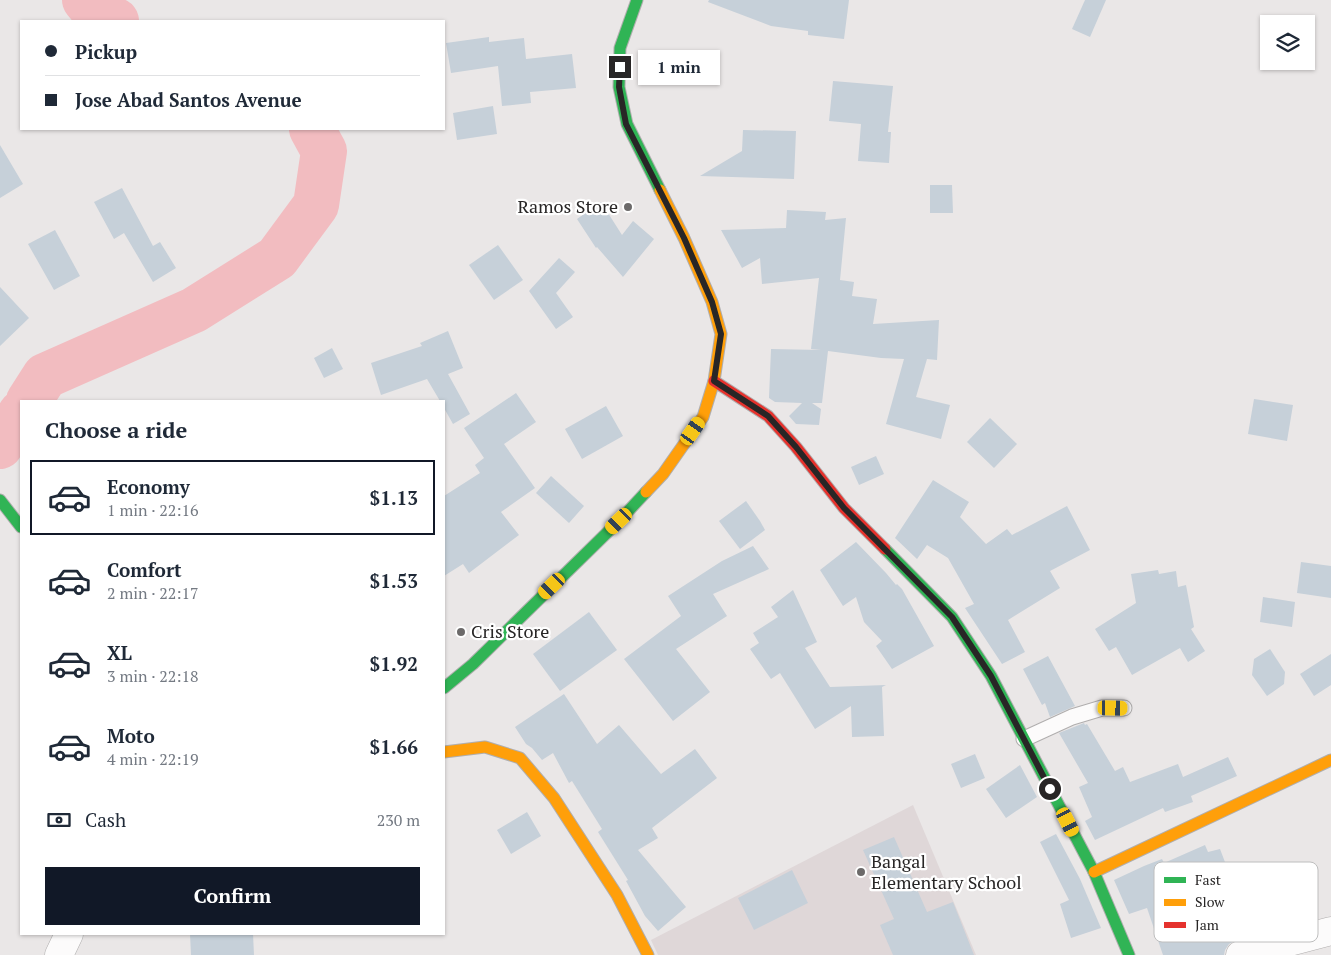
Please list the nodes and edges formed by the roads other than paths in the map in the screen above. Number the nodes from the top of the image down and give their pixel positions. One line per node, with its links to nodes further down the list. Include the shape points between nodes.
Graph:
1 (637, 0): 2 (main road, via 620,48 619,87 626,124 684,238 712,302 721,334)
2 (714, 381): 5 (main road, via 703,417 663,474 473,664); 7 (main road, via 768,416 844,508 952,617 991,676)
3 (0, 500): 4 (main road)
4 (20, 526)
5 (445, 687)
6 (1124, 708): 7 (lane, via 1102,708 1072,717)
7 (1024, 739): 10 (main road)
8 (445, 752): 16 (main road, via 485,747 520,758 554,798 617,895)
9 (1331, 760): 10 (main road)
10 (1094, 872): 17 (main road)
11 (1331, 931): 12 (street)
12 (1318, 934)
13 (69, 935): 15 (street)
14 (1289, 942): 18 (street)
15 (59, 955)
16 (648, 955)
17 (1128, 955)
18 (1240, 955)

